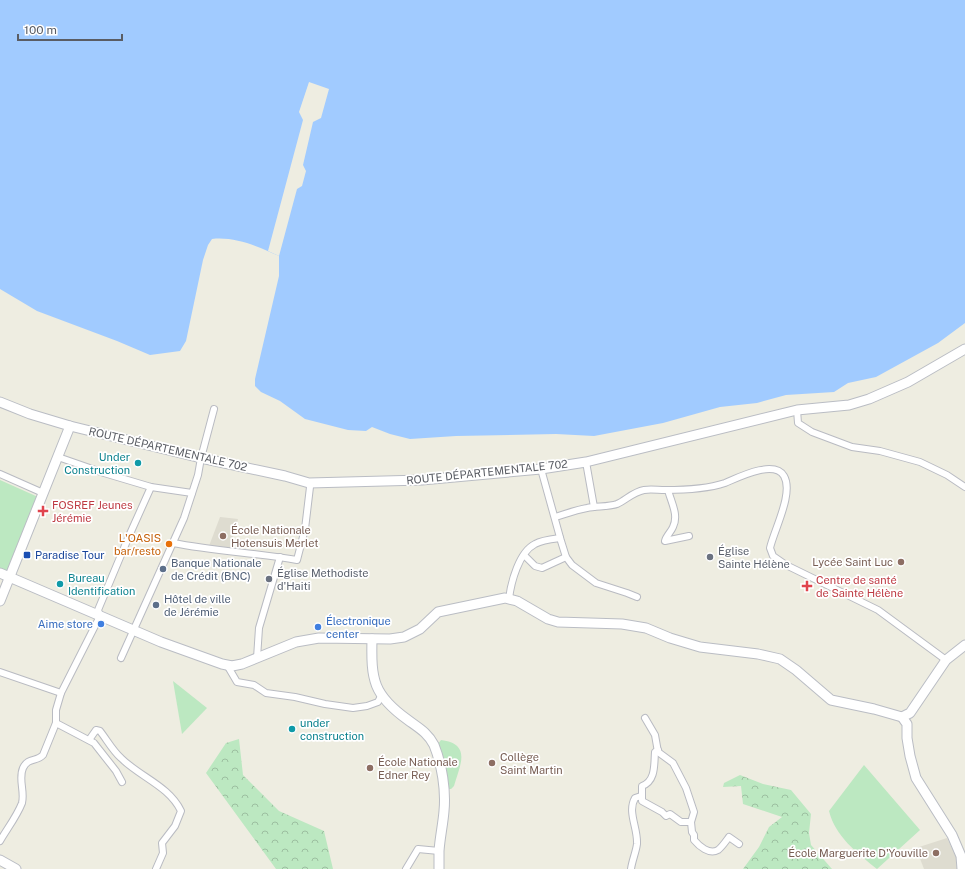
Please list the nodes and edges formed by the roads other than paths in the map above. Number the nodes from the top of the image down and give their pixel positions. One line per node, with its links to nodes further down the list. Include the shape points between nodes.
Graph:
1 (965, 349): 4 (street, ROUTE DÉPARTEMENTALE 702, via 908,382 869,399 849,405)
2 (0, 402): 5 (street, ROUTE DÉPARTEMENTALE 702)
3 (214, 409): 7 (street)
4 (797, 410): 8 (street, ROUTE DÉPARTEMENTALE 702); 13 (street, via 798,423 812,432 852,447 880,451 920,462)
5 (70, 426): 6 (street); 7 (street, ROUTE DÉPARTEMENTALE 702)
6 (58, 457): 12 (street); 15 (street)
7 (201, 458): 11 (street, ROUTE DÉPARTEMENTALE 702); 16 (street)
8 (586, 462): 9 (street, ROUTE DÉPARTEMENTALE 702); 17 (street)
9 (541, 469): 11 (street, ROUTE DÉPARTEMENTALE 702, via 422,480); 18 (street)
10 (0, 474): 15 (street)
11 (309, 483): 23 (street, via 305,529 297,560)
12 (151, 487): 16 (street); 30 (street, via 98,610)
13 (965, 487)
14 (668, 490): 17 (street, via 643,490 617,504); 19 (street, via 675,517 673,528 665,540); 36 (street, via 712,486 764,470 780,472 787,488 770,548 773,556 786,565 878,610)
15 (43, 493): 26 (street)
16 (192, 493): 21 (street)
17 (594, 507): 18 (street)
18 (555, 518): 20 (street)
19 (689, 536)
20 (560, 538): 22 (street, via 536,543); 24 (street)
21 (173, 543): 23 (street); 31 (street)
22 (524, 555): 24 (street, via 535,566 542,568); 28 (street, via 510,588)
23 (280, 557): 35 (street, via 259,628)
24 (566, 557): 27 (street, via 572,565 596,583)
25 (0, 573): 26 (street)
26 (10, 577): 29 (street); 30 (street)
27 (637, 597)
28 (509, 599): 32 (street, via 493,599 438,612 420,629 404,637); 41 (street, via 558,622 646,628 700,647 758,654 780,660 796,670 831,700)
29 (0, 601)
30 (100, 616): 31 (street); 39 (street)
31 (134, 630): 34 (street); 37 (street)
32 (372, 639): 35 (street, via 319,638 296,642); 40 (street, via 372,666)
33 (965, 645): 36 (street)
34 (121, 658)
35 (257, 658): 37 (street, via 242,664)
36 (946, 660): 41 (street, via 910,713)
37 (227, 665): 40 (street, via 237,682 254,685 266,693 353,708 378,702)
38 (0, 672): 39 (street)
39 (61, 693): 43 (street, via 56,710)
40 (382, 694): 51 (street, via 394,710 428,734 434,746 444,786)
41 (902, 717): 58 (street, via 907,724 910,756 916,778 952,834 961,856)
42 (645, 718): 45 (street, via 655,735)
43 (56, 723): 44 (street); 49 (street, via 43,755 30,760 23,768 22,803)
44 (90, 740): 46 (street); 54 (street, via 96,730 100,731 120,758 177,803 181,811 176,826 162,844 163,853)
45 (658, 750): 47 (street, via 655,752 651,778 642,786); 48 (street, via 673,763 686,788 694,812)
46 (122, 782)
47 (641, 796): 48 (street, via 642,801 666,816 670,814 681,822); 57 (street, via 635,798 631,809 637,845)
48 (691, 822): 50 (street, via 694,840 702,848 713,851 718,849 729,837)
49 (0, 841)
50 (739, 844)
51 (439, 851): 55 (street, via 418,849); 56 (street)
52 (0, 860): 53 (street)
53 (16, 869)
54 (156, 869)
55 (406, 869)
56 (439, 869)
57 (631, 869)
58 (962, 869)

